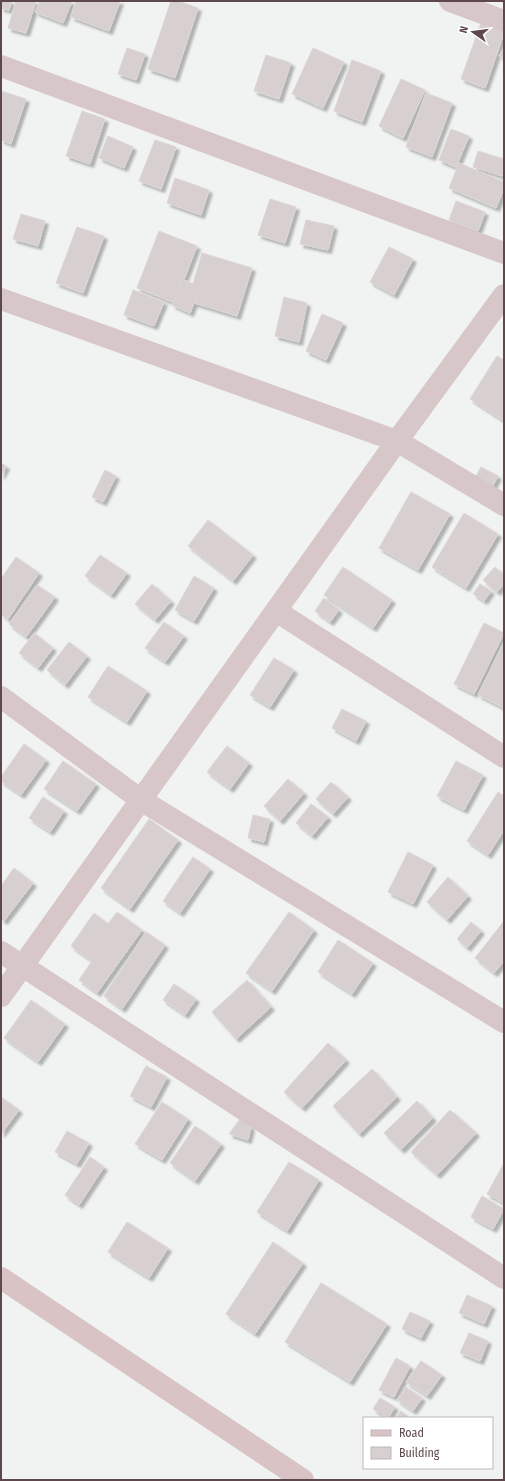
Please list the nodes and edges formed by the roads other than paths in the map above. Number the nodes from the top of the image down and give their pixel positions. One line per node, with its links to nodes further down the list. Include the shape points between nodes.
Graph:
1 (450, 1): 2 (street)
2 (504, 21)
3 (1, 66): 4 (street)
4 (504, 254)
5 (504, 295): 7 (street)
6 (1, 299): 7 (street)
7 (398, 441): 8 (street); 9 (street)
8 (504, 505)
9 (276, 611): 11 (street); 12 (street)
10 (1, 696): 12 (street)
11 (504, 757)
12 (141, 800): 14 (street); 16 (street)
13 (1, 952): 14 (street)
14 (22, 966): 15 (street); 18 (street)
15 (1, 996)
16 (504, 1022)
17 (1, 1278): 19 (main road)
18 (504, 1278)
19 (303, 1480)

